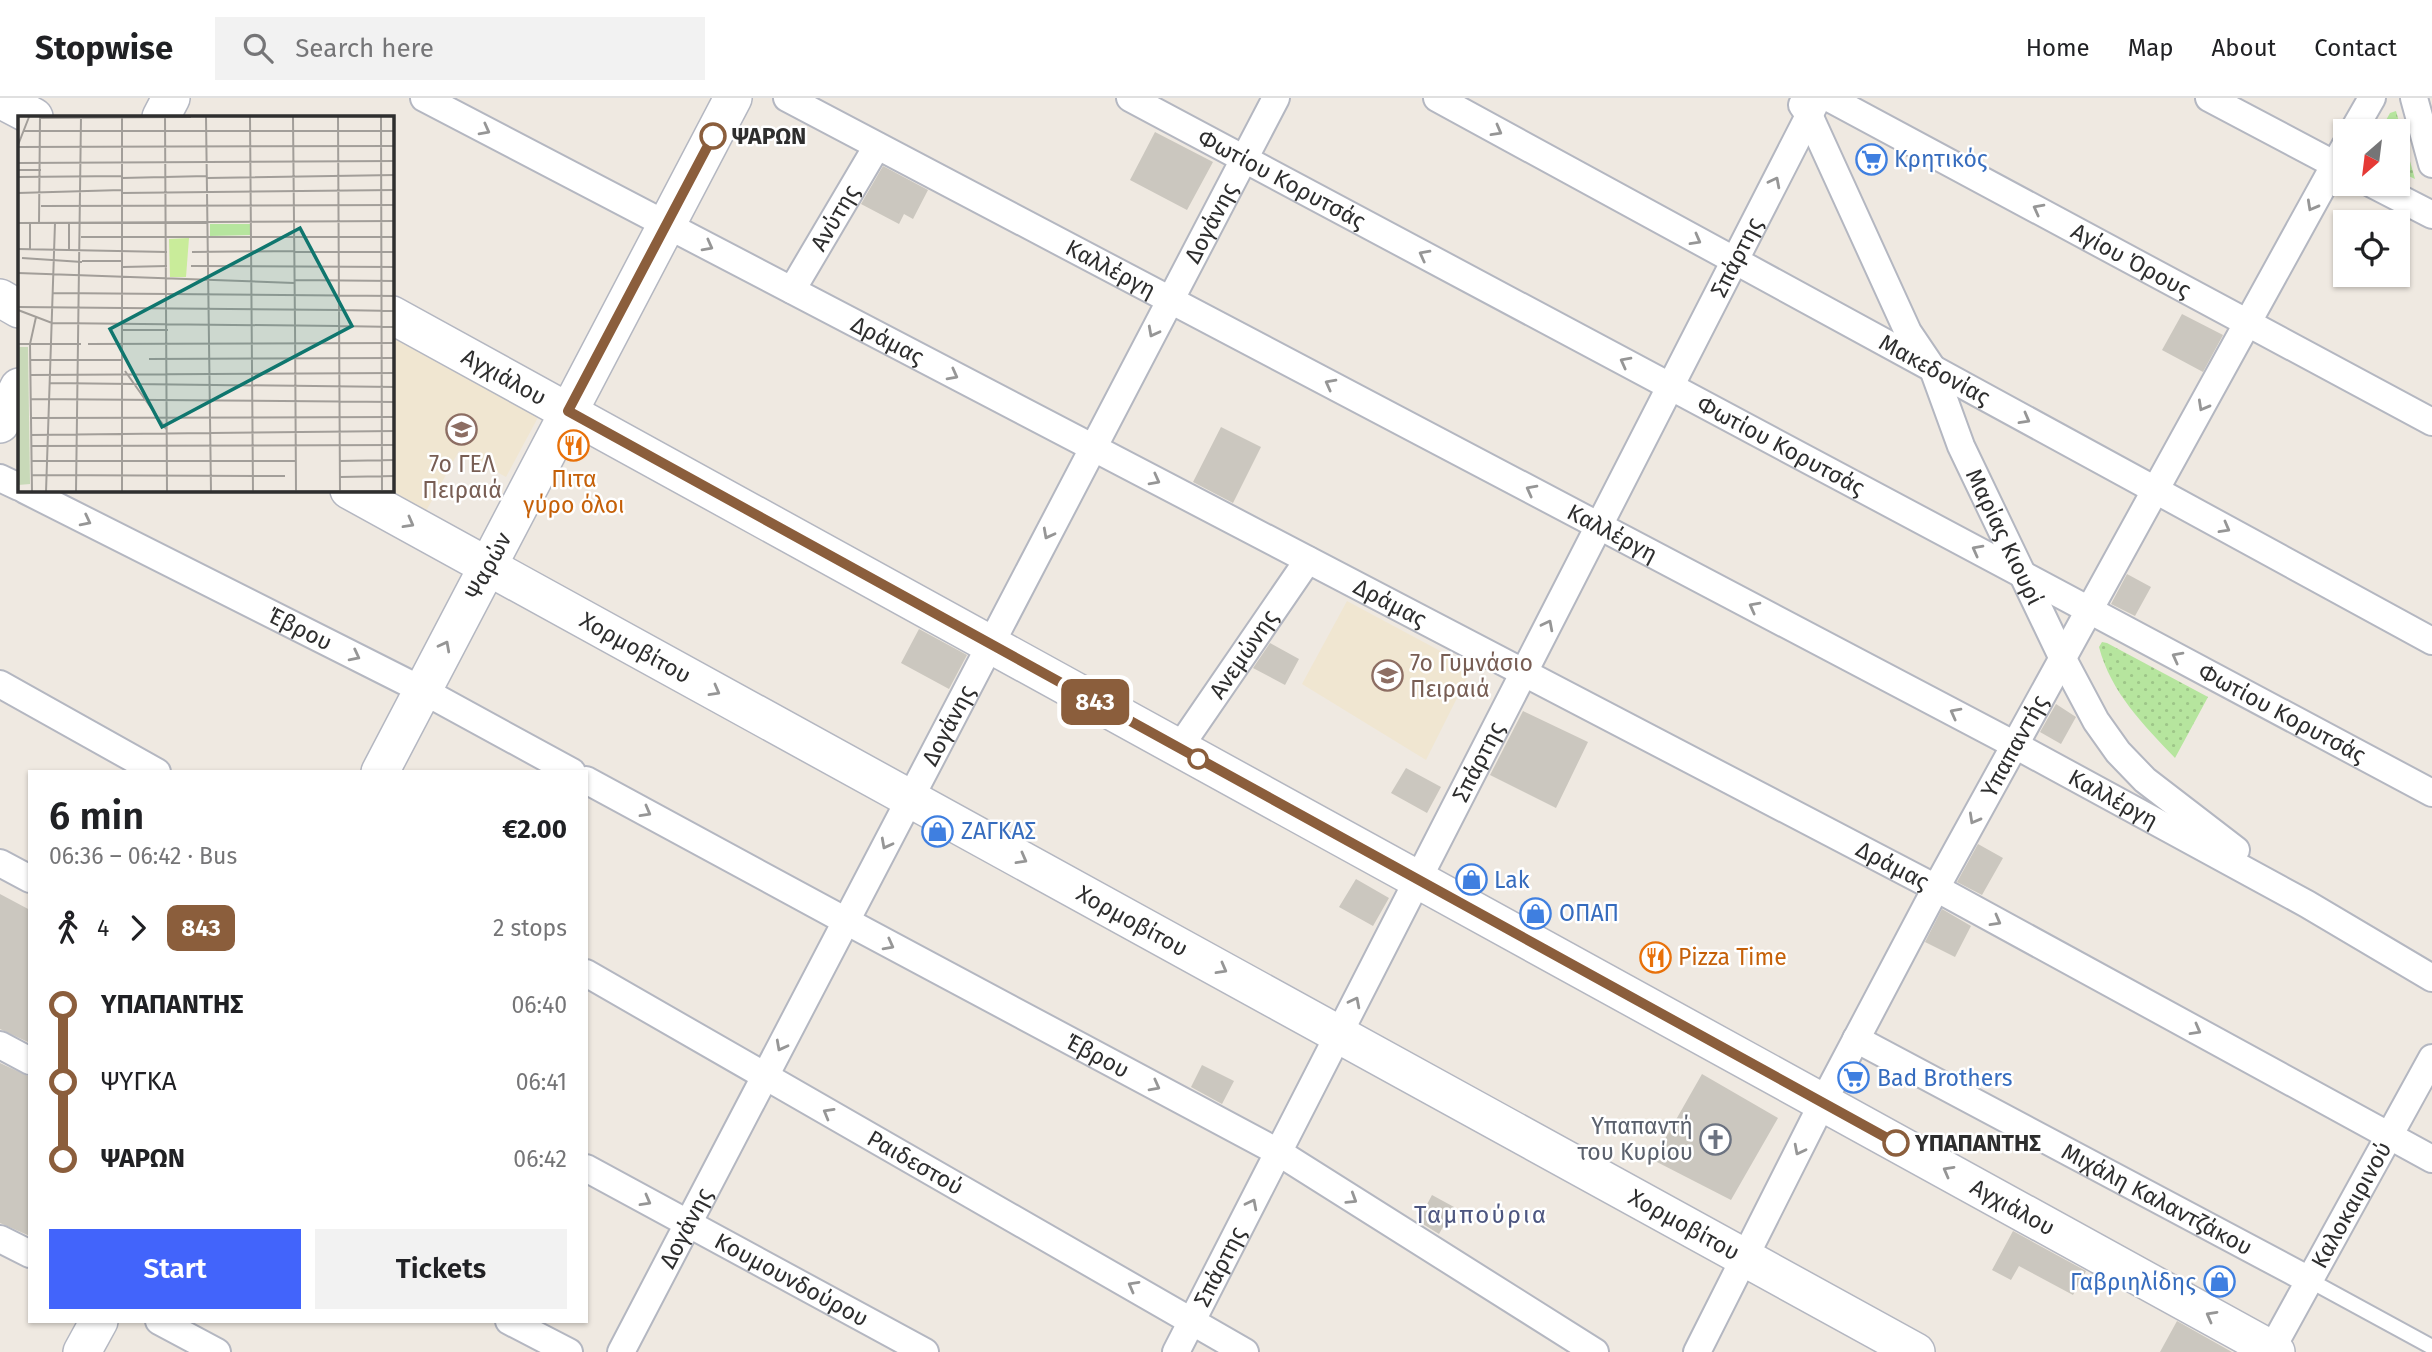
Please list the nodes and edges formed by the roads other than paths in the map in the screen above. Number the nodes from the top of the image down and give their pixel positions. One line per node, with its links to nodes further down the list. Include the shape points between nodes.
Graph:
1 (171, 98): 15 (main road)
2 (424, 98): 24 (street, Δράμας, one-way to 24)
3 (733, 98): 24 (main road, Ψαρών)
4 (787, 98): 17 (street, Καλλέργη)
5 (1130, 98): 19 (street, Φωτίου Κορυτσάς)
6 (1276, 98): 19 (street, Δογάνης)
7 (1437, 98): 25 (street, Μακεδονίας, one-way to 25)
8 (1829, 98): 31 (street, Αγίου Όρους, one-way to 8)
9 (2209, 98): 18 (street)
10 (2372, 98): 16 (street)
11 (2414, 98): 20 (street)
12 (0, 99): 14 (main road)
13 (1809, 104): 25 (street, Σπάρτης, one-way to 13); 32 (street, Μαρίας Κιουρί, via 1908,332)
14 (32, 116)
15 (162, 116)
16 (2360, 119)
17 (877, 146): 26 (street, Ανύτης); 28 (street, Καλλέργη)
18 (2333, 156)
19 (1244, 159): 28 (street, Δογάνης); 33 (street, Φωτίου Κορυτσάς, one-way to 19)
20 (2432, 164)
21 (2333, 176): 31 (street, Υπαπαντής, one-way to 31)
22 (2395, 196): 23 (street)
23 (2432, 215)
24 (666, 225): 26 (street, Δράμας, one-way to 26); 35 (main road, Ψαρών)
25 (1735, 261): 32 (street, Μακεδονίας); 33 (street, Σπάρτης)
26 (792, 290): 38 (street, Δράμας, one-way to 38)
27 (0, 298): 29 (main road)
28 (1170, 300): 38 (street, Δογάνης, one-way to 38); 44 (street, Καλλέργη, one-way to 28)
29 (18, 308)
30 (394, 316): 35 (main road, Αγχιάλου)
31 (2249, 322): 36 (street, Αγίου Όρους); 41 (street, Υπαπαντής, one-way to 41)
32 (1933, 369): 41 (street, Μακεδονίας, one-way to 41); 47 (street, Μαρίας Κιουρί, via 1961,446)
33 (1671, 387): 44 (street, Σπάρτης); 47 (street, Φωτίου Κορυτσάς, one-way to 33)
34 (18, 389): 37 (main road)
35 (568, 411): 46 (main road, Ψαρών); 50 (main road, Αγχιάλου)
36 (2432, 422)
37 (0, 424)
38 (1093, 447): 45 (street, Δράμας, one-way to 45); 50 (street, Δογάνης, one-way to 50)
39 (0, 478): 40 (street)
40 (18, 487)
41 (2157, 491): 48 (street, Υπαπαντής); 49 (street, Μακεδονίας, one-way to 49)
42 (29, 492): 54 (street, Έβρου, one-way to 54)
43 (353, 492): 46 (main road, Χορμοβίτου, one-way to 46)
44 (1599, 526): 52 (street, Σπάρτης, one-way to 44); 55 (street, Καλλέργη, one-way to 44)
45 (1308, 560): 52 (street, Δράμας); 56 (street, Ανεμώνης)
46 (487, 566): 54 (main road, Ψαρών, one-way to 46); 62 (main road, Χορμοβίτου, one-way to 62)
47 (2022, 574): 48 (street, Φωτίου Κορυτσάς); 51 (street, Μαρίας Κιουρί)
48 (2091, 610): 51 (street, Υπαπαντής); 61 (street, Φωτίου Κορυτσάς, one-way to 48)
49 (2432, 641)
50 (990, 644): 56 (main road, Αγχιάλου); 62 (street, Δογάνης)
51 (2063, 659): 55 (street, Υπαπαντής); 67 (street, Μαρίας Κιουρί, via 2096,721 2144,780)
52 (1524, 673): 65 (street, Σπάρτης); 66 (street, Δράμας)
53 (0, 684): 57 (street)
54 (422, 690): 58 (main road, Ψαρών); 59 (street, Έβρου)
55 (2015, 745): 66 (street, Υπαπαντής, one-way to 66); 67 (street, Καλλέργη)
56 (1179, 748): 65 (main road, Αγχιάλου)
57 (153, 770)
58 (381, 770)
59 (568, 770)
60 (588, 781): 68 (street, Έβρου, one-way to 68)
61 (2432, 793)
62 (910, 798): 68 (street, Δογάνης, one-way to 68); 71 (main road, Χορμοβίτου, one-way to 71)
63 (0, 863): 64 (street)
64 (28, 878)
65 (1418, 880): 71 (street, Σπάρτης, one-way to 65); 77 (main road, Αγχιάλου)
66 (1936, 888): 72 (street, Υπαπαντής); 78 (street, Δράμας, one-way to 78)
67 (2307, 904): 70 (street, Καλλέργη)
68 (846, 921): 76 (street, Δογάνης, one-way to 76); 79 (street, Έβρου, one-way to 79)
69 (588, 974): 76 (street, Ραιδεστού)
70 (2432, 978)
71 (1339, 1034): 79 (street, Σπάρτης); 85 (main road, Χορμοβίτου)
72 (1856, 1039): 77 (street, Υπαπαντής); 86 (street, Μιχάλη Καλαντζάκου)
73 (0, 1045): 75 (street)
74 (2432, 1058): 78 (street, Καλοκαιρινού)
75 (28, 1060)
76 (765, 1077): 82 (street, Δογάνης); 87 (street, Ραιδεστού, one-way to 76)
77 (1823, 1102): 85 (street, Υπαπαντής, one-way to 85); 92 (main road, Αγχιάλου, one-way to 77)
78 (2388, 1135): 80 (street, Δράμας); 86 (street, Καλοκαιρινού)
79 (1278, 1152): 87 (street, Σπάρτης, one-way to 79); 100 (street, Έβρου, one-way to 100)
80 (2432, 1159)
81 (588, 1169): 82 (street, Κουμουνδούρου, one-way to 82)
82 (688, 1224): 96 (street, Δογάνης); 97 (street, Κουμουνδούρου)
83 (0, 1238): 84 (street)
84 (28, 1253)
85 (1746, 1258): 101 (street, Υπαπαντής); 102 (main road, Χορμοβίτου)
86 (2309, 1280): 91 (lane); 92 (street, Καλοκαιρινού)
87 (1192, 1320): 98 (street, Σπάρτης); 99 (street, Ραιδεστού)
88 (98, 1323): 93 (main road)
89 (163, 1323): 94 (street)
90 (513, 1323): 95 (street)
91 (2432, 1347)
92 (2272, 1351)
93 (82, 1352)
94 (217, 1352)
95 (569, 1352)
96 (621, 1352)
97 (925, 1352)
98 (1176, 1352)
99 (1245, 1352)
100 (1595, 1352)
101 (1697, 1352)
102 (1916, 1352)

